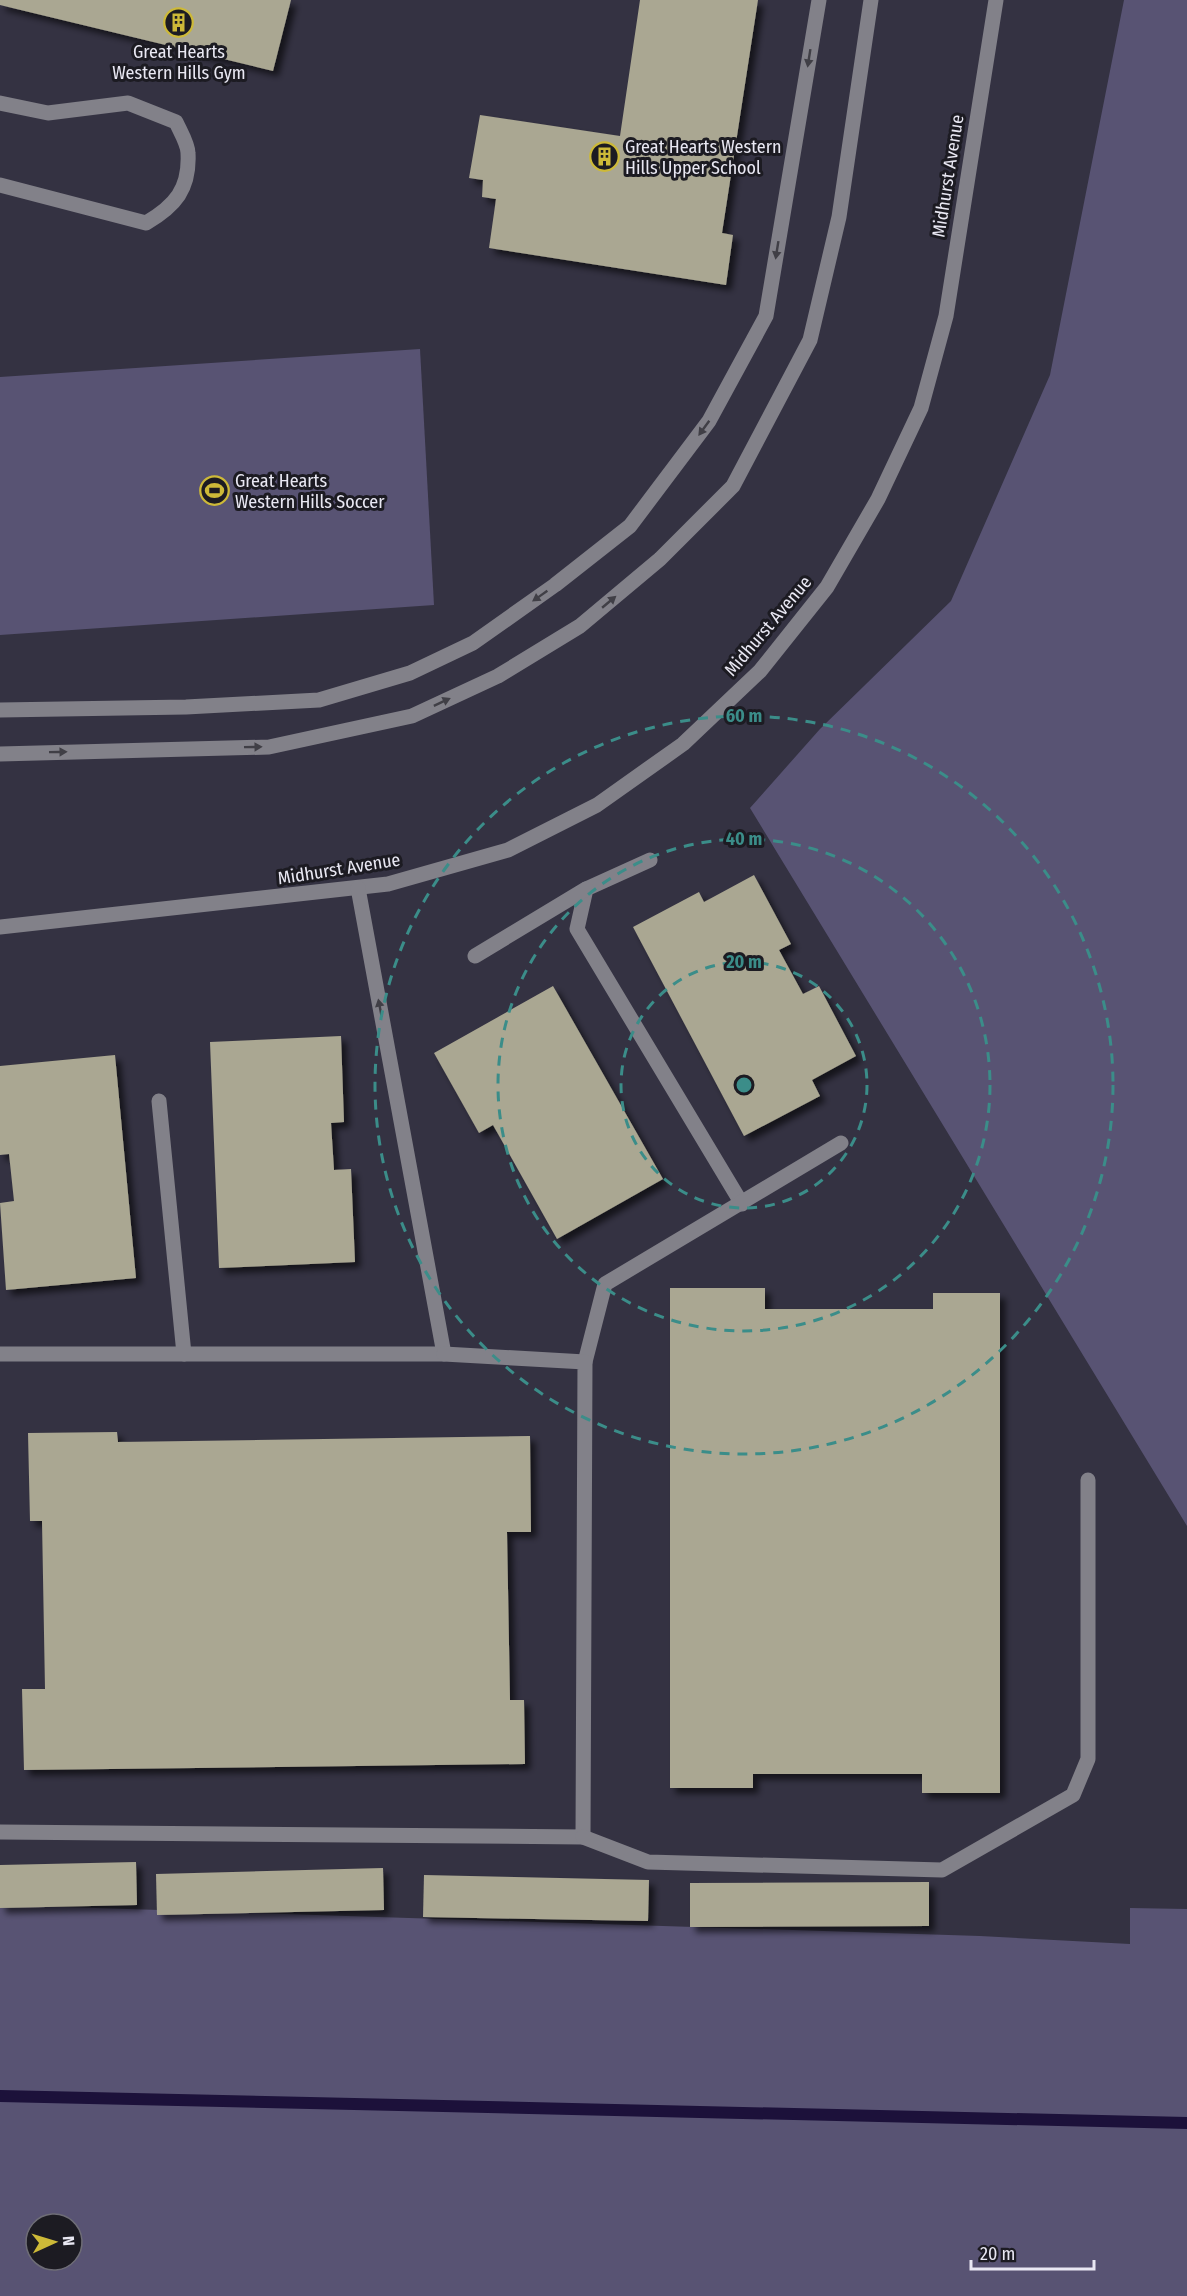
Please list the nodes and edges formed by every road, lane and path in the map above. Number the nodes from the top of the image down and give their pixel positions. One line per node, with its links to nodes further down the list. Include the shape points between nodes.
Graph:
1 (819, 0): 6 (street, one-way to 6, via 766,316 709,422 630,526 473,643 410,673 319,700)
2 (871, 0): 7 (street, one-way to 2, via 269,747 412,716 498,676 580,626 660,559 733,486 810,340 839,217)
3 (996, 0): 9 (street, Midhurst Avenue, via 946,316 921,408 878,499 827,587 760,671 683,744 597,805 508,850 388,884)
4 (0, 103): 5 (street, via 48,113 128,103 176,122 189,152 184,188 170,209 146,223)
5 (0, 185)
6 (0, 710)
7 (0, 754)
8 (650, 860): 10 (street)
9 (358, 888): 11 (street, Midhurst Avenue); 18 (street, one-way to 9)
10 (586, 889): 12 (street); 15 (street, via 577,929)
11 (0, 927)
12 (475, 956)
13 (159, 1101): 17 (street)
14 (841, 1143): 15 (street)
15 (742, 1204): 19 (street, via 605,1284)
16 (0, 1354): 17 (street)
17 (184, 1354): 18 (street)
18 (444, 1354): 19 (street)
19 (585, 1362): 22 (street)
20 (1088, 1480): 22 (street, via 1088,1759 1073,1795 942,1870 648,1862)
21 (0, 1832): 22 (street)
22 (583, 1837)

